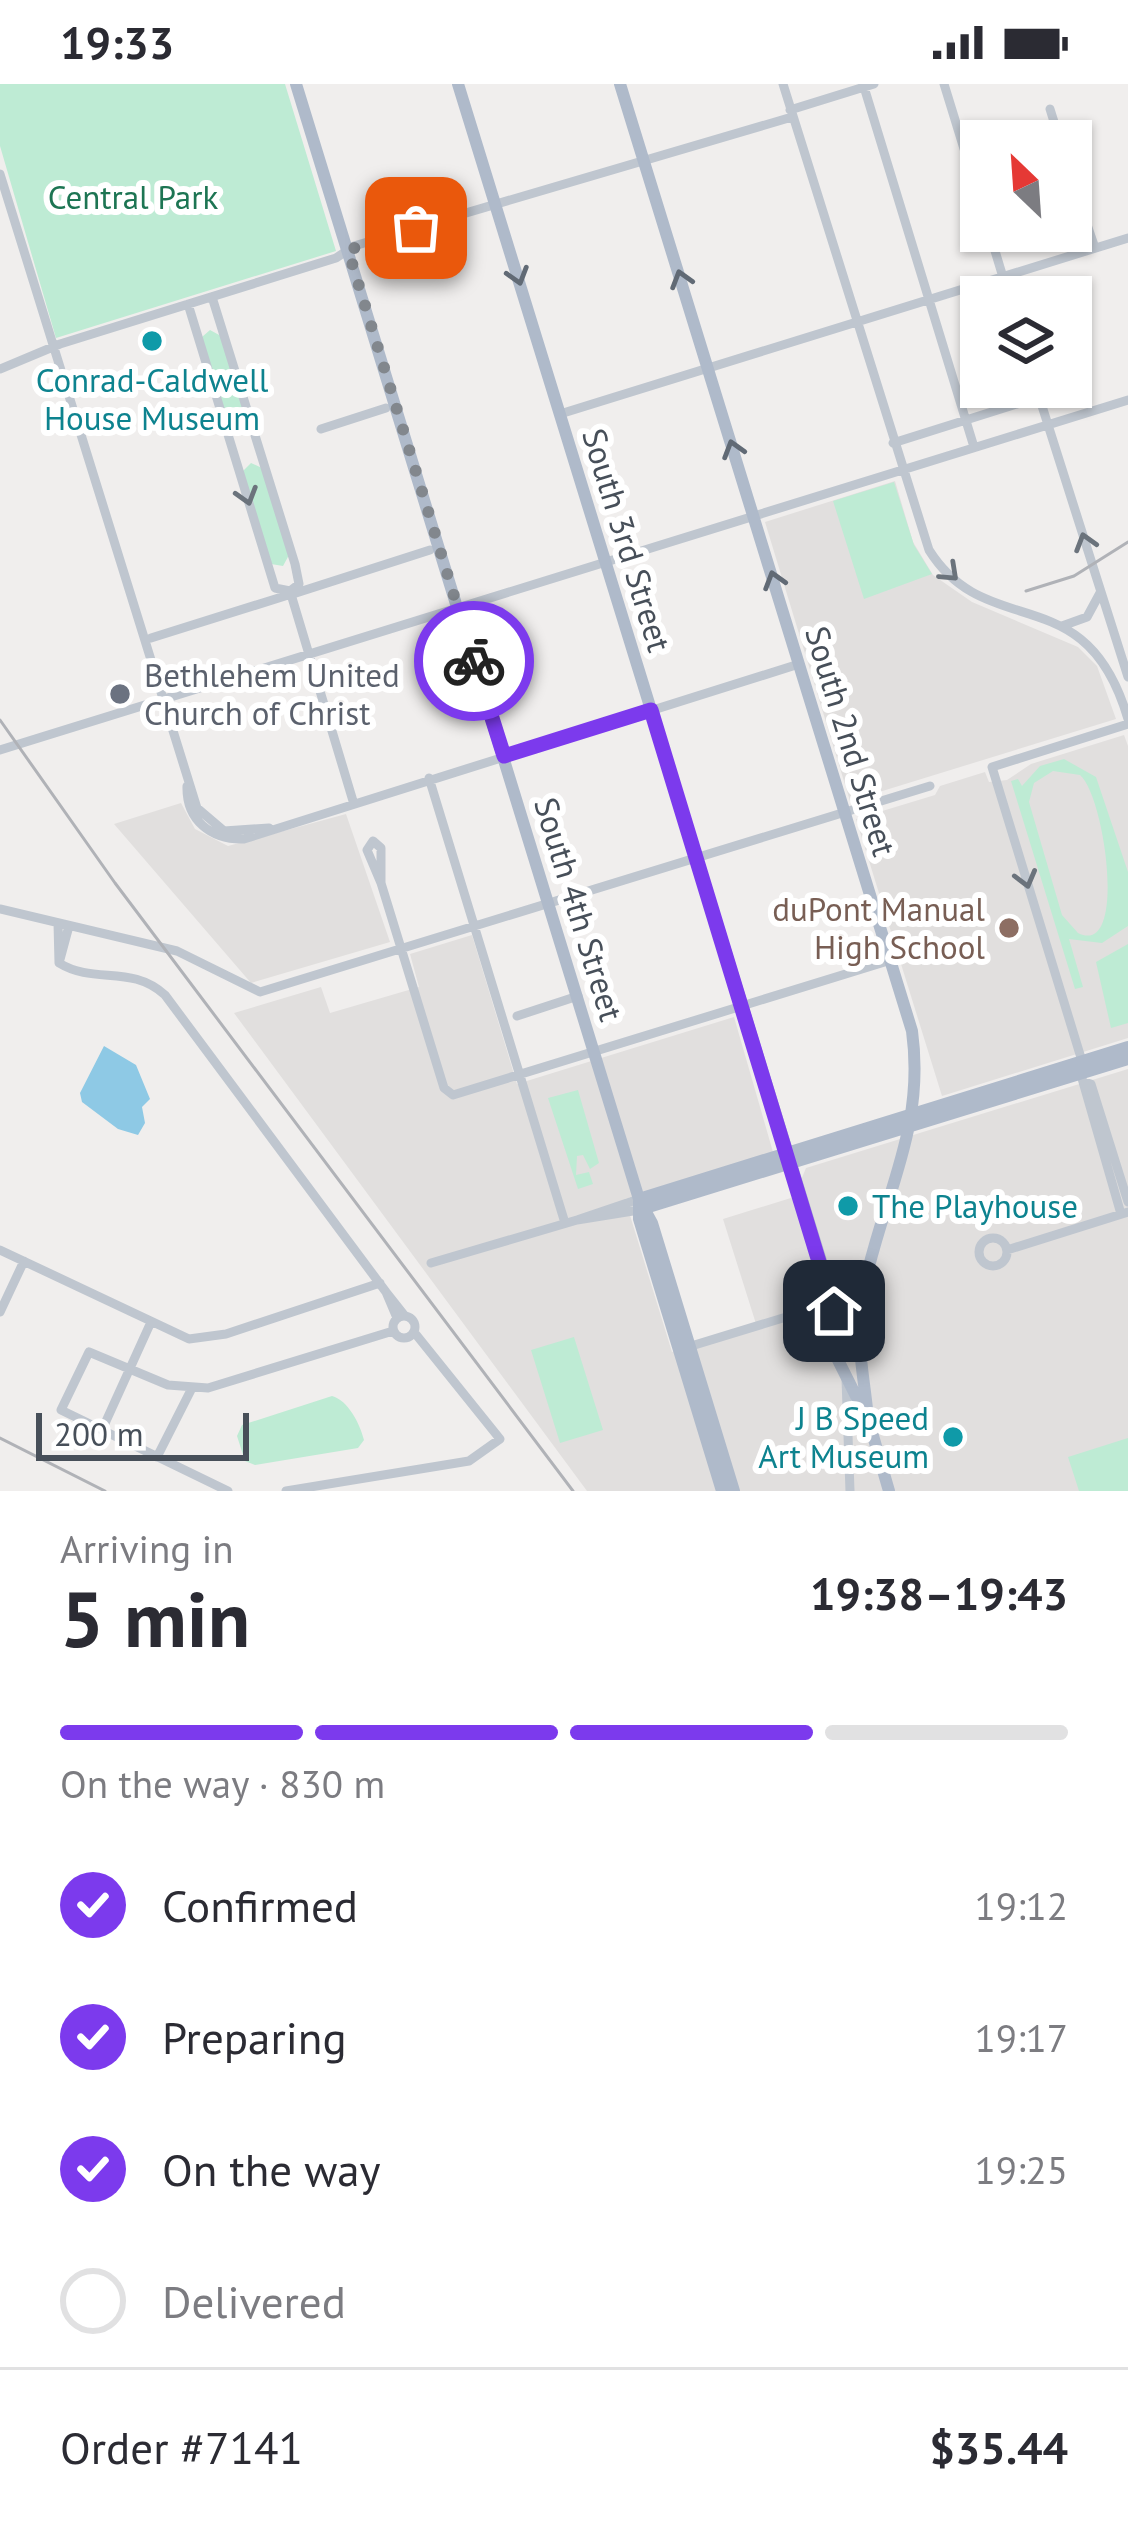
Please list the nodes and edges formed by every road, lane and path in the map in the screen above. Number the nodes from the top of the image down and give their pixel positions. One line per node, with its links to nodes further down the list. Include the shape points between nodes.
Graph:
1 (296, 84): 19 (main road, South 4th Street)
2 (458, 84): 13 (main road, South 3rd Street)
3 (620, 84): 11 (main road, South 2nd Street)
4 (783, 84): 8 (street)
5 (944, 84): 10 (street)
6 (869, 86): 8 (street); 23 (street)
7 (1050, 110): 9 (street)
8 (791, 114): 11 (street); 25 (street)
9 (1053, 120)
10 (960, 136)
11 (644, 162): 13 (street); 29 (main road, South 2nd Street, one-way to 11)
12 (0, 174): 14 (street)
13 (495, 205): 19 (street); 35 (main road, South 3rd Street, one-way to 35)
14 (12, 213): 15 (street); 28 (street)
15 (0, 217)
16 (1128, 238): 18 (street)
17 (1092, 239): 18 (street)
18 (1095, 248): 20 (street)
19 (348, 250): 22 (street); 53 (main road, South 4th Street)
20 (1006, 276)
21 (960, 290): 23 (street)
22 (212, 297): 24 (street); 26 (street)
23 (928, 300): 25 (street); 36 (street)
24 (188, 304): 27 (street); 28 (street)
25 (856, 322): 29 (street); 41 (street)
26 (219, 323): 27 (street); 39 (street)
27 (196, 330): 40 (street)
28 (52, 349): 30 (street); 59 (street)
29 (708, 368): 35 (street); 46 (main road, South 2nd Street, one-way to 29)
30 (0, 369)
31 (1128, 400): 37 (street)
32 (386, 408): 38 (street)
33 (995, 408): 36 (street)
34 (1043, 408): 37 (street)
35 (560, 414): 48 (main road, South 3rd Street)
36 (965, 419): 41 (street); 42 (street)
37 (1048, 424): 42 (street); 51 (street, one-way to 37)
38 (321, 429)
39 (254, 431): 40 (street); 43 (street)
40 (229, 439): 44 (street)
41 (893, 442): 45 (street)
42 (974, 447): 45 (street)
43 (261, 455): 44 (street); 49 (street)
44 (236, 462): 50 (street, one-way to 50)
45 (901, 470): 46 (street); 54 (street, one-way to 54, via 924,541 950,577)
46 (754, 516): 48 (street); 57 (main road, South 2nd Street, one-way to 46)
47 (430, 550): 52 (street)
48 (605, 562): 53 (street); 60 (main road, South 3rd Street)
49 (295, 564): 50 (street); 52 (street, via 299,584)
50 (271, 572): 52 (street, via 275,588)
51 (1100, 591): 54 (street, via 1087,617); 58 (street)
52 (290, 593): 55 (street); 56 (street)
53 (458, 608): 56 (street); 63 (main road, South 4th Street)
54 (1062, 626): 61 (street, via 1108,664)
55 (151, 638)
56 (310, 654): 59 (street); 66 (street)
57 (799, 664): 60 (street); 67 (main road, South 2nd Street)
58 (1128, 677)
59 (161, 700): 62 (street); 66 (street, via 193,813 211,833 238,839)
60 (651, 710): 63 (street); 68 (main road, South 3rd Street)
61 (1128, 722): 82 (street, one-way to 82, via 992,767)
62 (0, 750)
63 (504, 756): 64 (street); 70 (main road, South 4th Street)
64 (429, 778): 66 (street); 73 (street)
65 (930, 786): 67 (street)
66 (353, 801)
67 (845, 812): 68 (street); 75 (main road, South 2nd Street)
68 (697, 858): 70 (street); 77 (main road, South 3rd Street)
69 (381, 883): 74 (street)
70 (549, 904): 73 (street); 76 (main road, South 4th Street)
71 (0, 910): 72 (street)
72 (64, 924): 74 (street, via 177,951 260,992); 93 (street, via 58,963 94,976 130,974 165,995)
73 (475, 927): 74 (street); 83 (street)
74 (401, 950): 83 (street, via 450,1094)
75 (891, 960): 77 (street); 84 (main road, South 2nd Street, via 912,1031)
76 (578, 996): 78 (street); 80 (main road, South 4th Street)
77 (743, 1006): 80 (street); 85 (main road, South 3rd Street)
78 (517, 1016)
79 (1128, 1047): 82 (main road)
80 (595, 1052): 83 (street); 86 (main road, South 4th Street)
81 (1128, 1058): 82 (main road)
82 (1081, 1070): 84 (main road); 87 (street)
83 (520, 1075): 88 (street)
84 (914, 1119): 85 (main road); 102 (main road, South 2nd Street, via 867,1276)
85 (790, 1158): 86 (main road); 94 (main road, South 3rd Street)
86 (641, 1206): 88 (street); 100 (main road, South 4th Street)
87 (1126, 1210): 90 (street)
88 (571, 1221): 92 (street)
89 (0, 1250): 91 (street)
90 (1007, 1250)
91 (24, 1261): 95 (street); 97 (street)
92 (431, 1263)
93 (383, 1287): 96 (street); 97 (street, via 206,1339)
94 (832, 1303): 100 (street); 101 (main road, South 3rd Street)
95 (0, 1312)
96 (401, 1317): 98 (street); 99 (street, via 415,1323)
97 (151, 1322): 103 (street)
98 (393, 1331): 99 (street, via 403,1338); 105 (street, via 230,1384)
99 (414, 1332): 110 (street, via 500,1439 469,1462)
100 (685, 1348): 111 (main road, South 4th Street); 112 (main road, South 4th Street)
101 (835, 1352): 102 (main road, via 847,1363); 104 (main road, South 3rd Street)
102 (860, 1361): 106 (main road, South 2nd Street)
103 (129, 1370): 105 (street); 107 (street); 107 (street, via 89,1352 61,1410)
104 (846, 1379): 106 (main road, South 3rd Street); 113 (street)
105 (192, 1388): 108 (street)
106 (869, 1422): 114 (main road, South 3rd Street)
107 (102, 1430): 108 (street)
108 (157, 1457): 109 (street)
109 (228, 1491)
110 (286, 1491)
111 (722, 1491)
112 (734, 1491)
113 (850, 1491)
114 (890, 1491)

